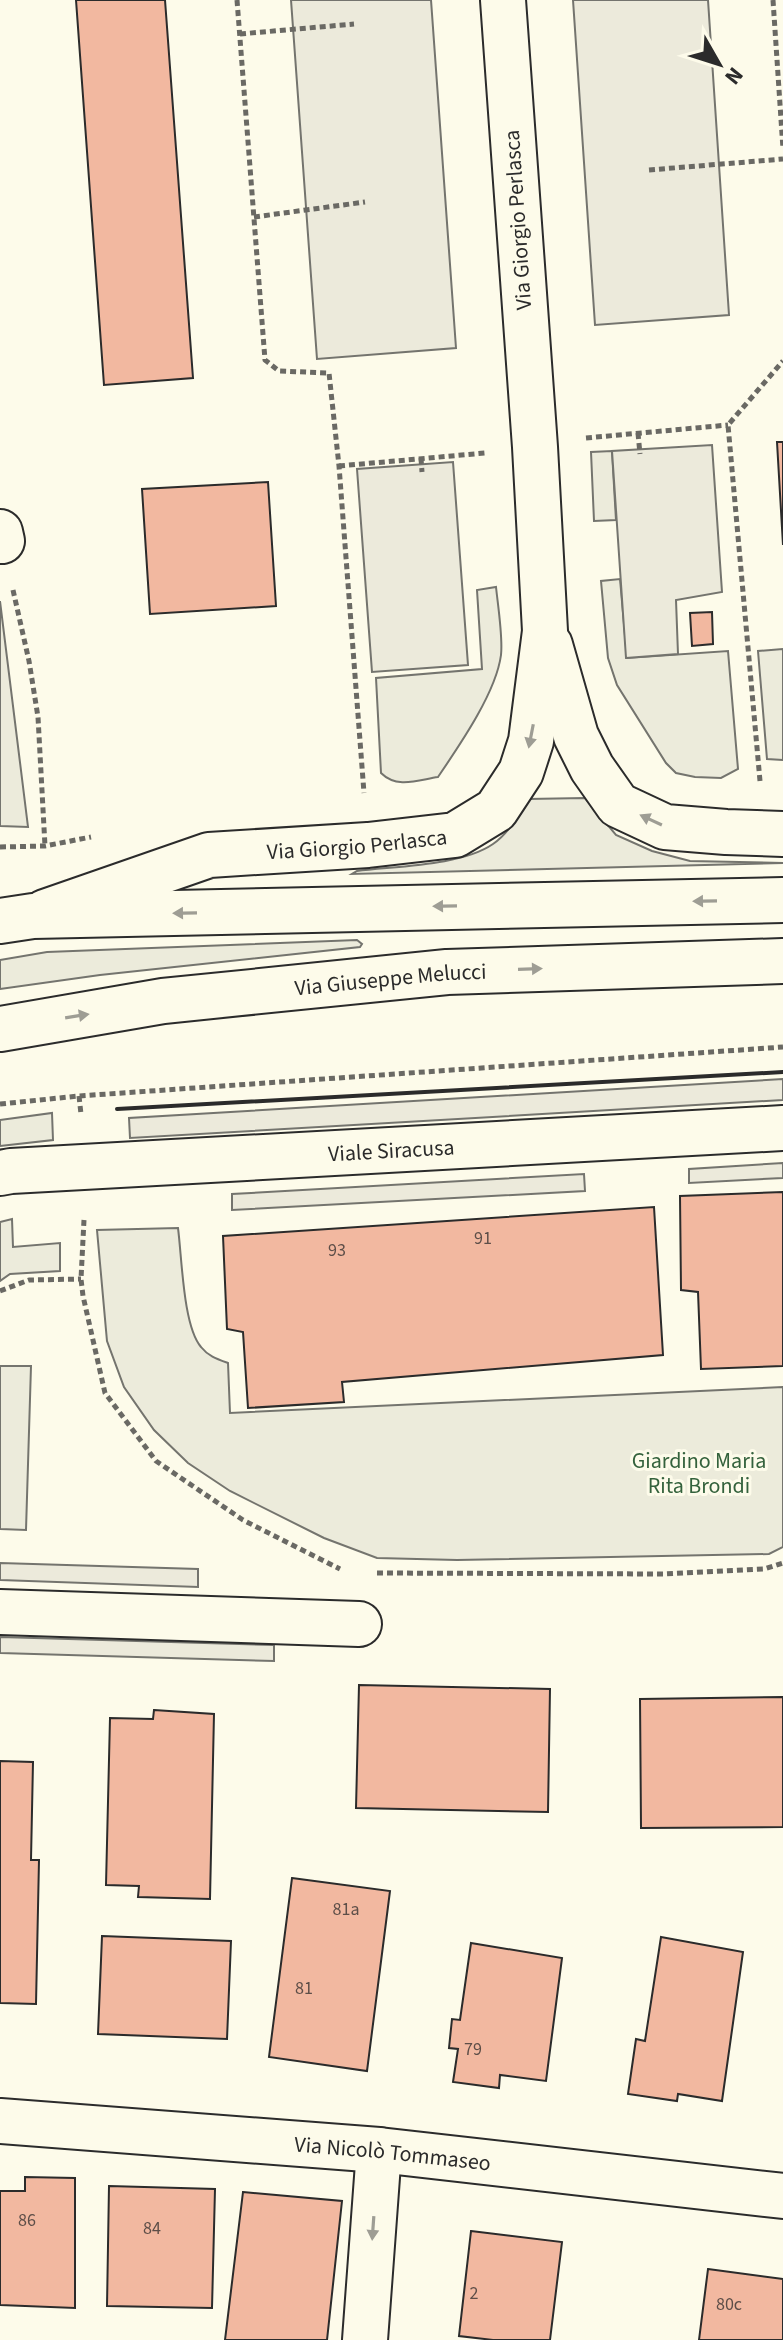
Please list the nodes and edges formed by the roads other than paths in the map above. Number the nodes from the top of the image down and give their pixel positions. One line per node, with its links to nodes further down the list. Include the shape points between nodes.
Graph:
1 (503, 0): 2 (street, Via Giorgio Perlasca)
2 (545, 631): 3 (street, Via Giorgio Perlasca, one-way to 2, via 665,827 618,805 576,736); 5 (street, Via Giorgio Perlasca, one-way to 5, via 531,741 521,772 496,810 455,835 209,855)
3 (783, 834)
4 (783, 900): 5 (street, one-way to 5)
5 (16, 918)
6 (783, 961): 7 (street, Via Giuseppe Melucci, one-way to 6, via 163,1001 447,972)
7 (0, 1029)
8 (783, 1128): 9 (street, Viale Siracusa)
9 (0, 1173)
10 (0, 1612): 11 (street)
11 (359, 1624)
12 (0, 2121): 13 (street, Via Nicolò Tommaseo)
13 (379, 2150): 14 (street, Via Nicolò Tommaseo); 15 (street, one-way to 15)
14 (783, 2196)
15 (365, 2340)

